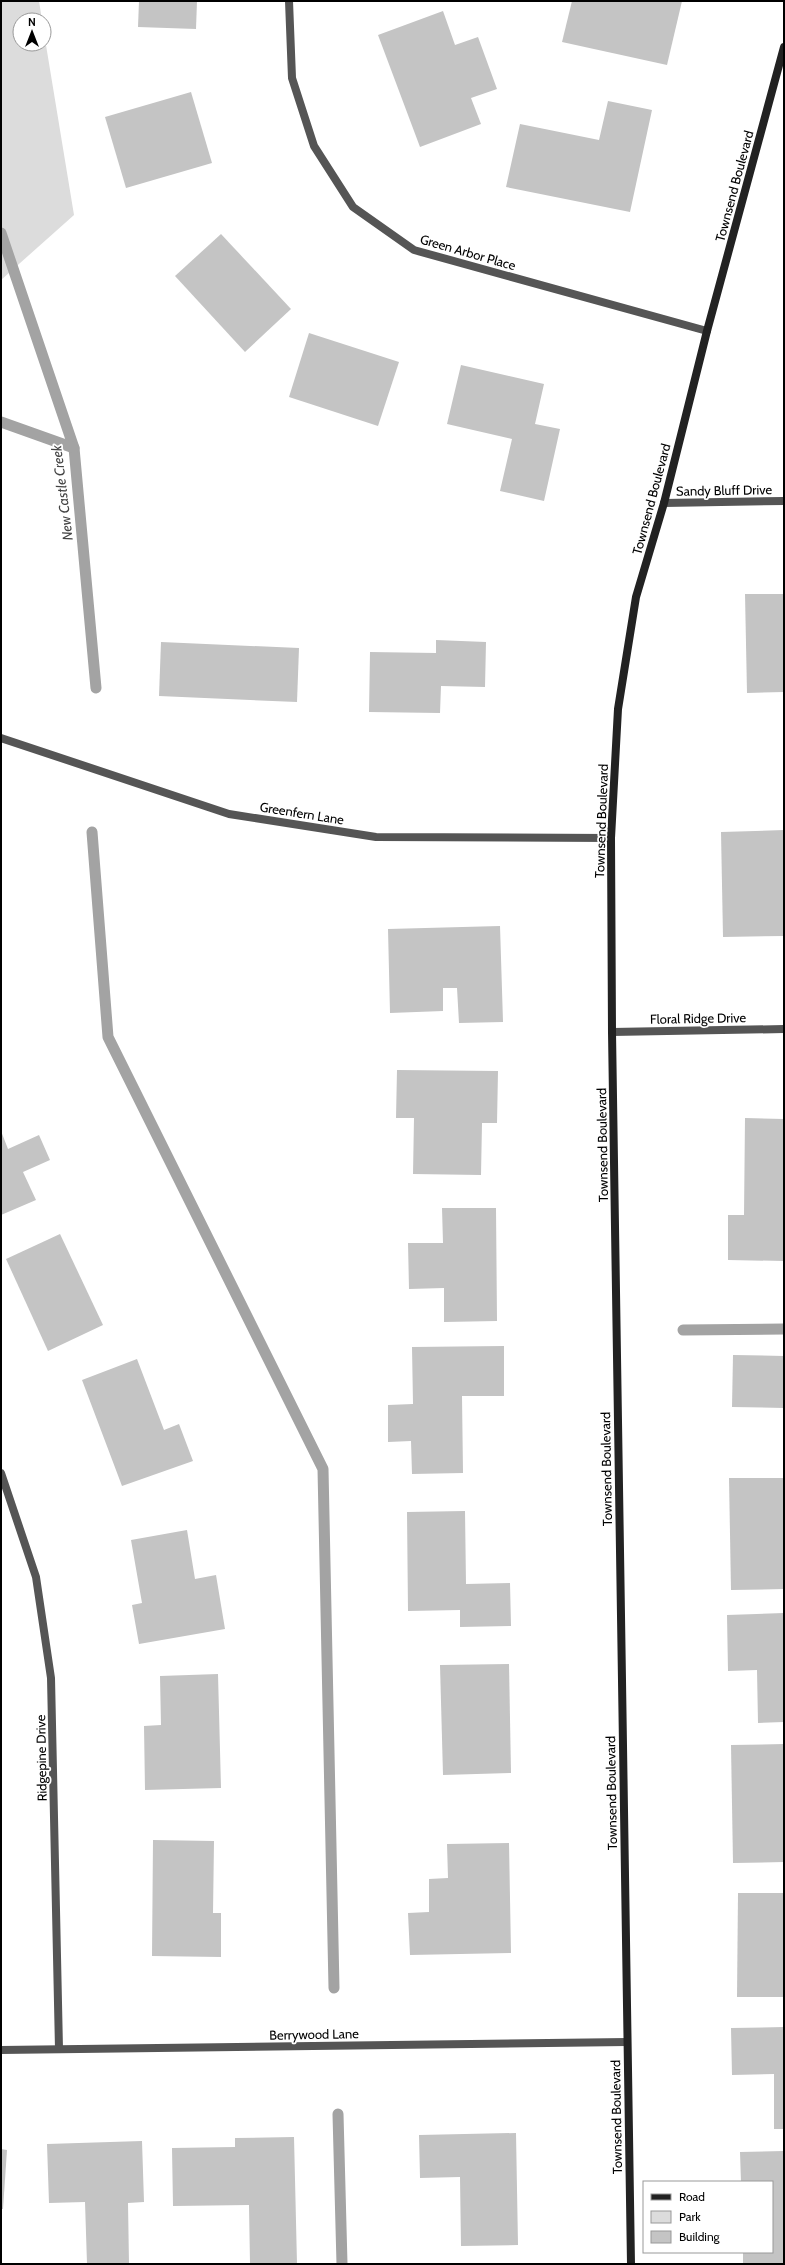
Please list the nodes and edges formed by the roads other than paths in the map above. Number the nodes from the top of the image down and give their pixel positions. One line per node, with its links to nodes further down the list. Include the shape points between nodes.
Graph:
1 (289, 1): 3 (street, Green Arbor Place, via 292,78 314,146 353,207 414,250)
2 (784, 47): 3 (street, Townsend Boulevard)
3 (707, 332): 5 (street, Townsend Boulevard)
4 (784, 501): 5 (street, Sandy Bluff Drive)
5 (664, 503): 7 (street, Townsend Boulevard, via 636,597 618,709)
6 (1, 738): 7 (street, Greenfern Lane, via 229,814 376,837)
7 (611, 838): 9 (street, Townsend Boulevard)
8 (784, 1029): 9 (street, Floral Ridge Drive)
9 (612, 1032): 11 (street, Townsend Boulevard)
10 (1, 1473): 12 (street, Ridgepine Drive, via 36,1577 51,1678)
11 (627, 2042): 12 (street, Berrywood Lane); 14 (street, Townsend Boulevard)
12 (60, 2048): 13 (street, Berrywood Lane)
13 (1, 2050)
14 (630, 2264)

